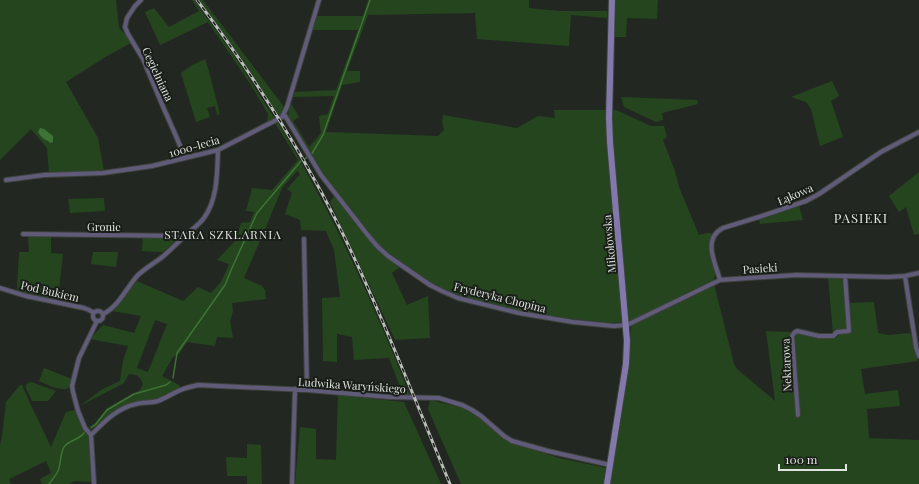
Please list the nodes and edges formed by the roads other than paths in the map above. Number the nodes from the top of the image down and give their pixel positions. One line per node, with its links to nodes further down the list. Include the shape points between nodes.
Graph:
1 (141, 0): 7 (street, Cegielniana, via 127,18 125,27 143,59)
2 (319, 0): 4 (street)
3 (612, 0): 20 (main road, Mikołowska, via 610,142)
4 (284, 114): 6 (street, 1000-lecia); 20 (street, Fryderyka Chopina, via 321,175 367,234 388,256 430,285 454,296 519,313 572,322)
5 (919, 132): 15 (street, Łąkowa, via 881,152 806,201 718,230 710,246)
6 (218, 150): 7 (street, 1000-lecia); 10 (street, via 214,195 204,218)
7 (185, 158): 8 (street, 1000-lecia, via 124,171 44,175)
8 (6, 180)
9 (23, 234): 10 (street, Gronie)
10 (185, 236): 18 (street, via 144,269 111,309)
11 (304, 239): 23 (street)
12 (919, 273): 14 (street, Pasieki)
13 (845, 276): 14 (street, Pasieki); 15 (street, Pasieki, via 796,274); 24 (street, Nektarowa, via 849,332 819,336 797,331 792,336)
14 (905, 276): 21 (street)
15 (720, 280): 20 (street, Pasieki)
16 (0, 288): 17 (street, Pod Bukiem, via 84,308)
17 (94, 313): 18 (street, via 98,311); 19 (street)
18 (103, 314): 19 (street, via 102,319)
19 (97, 321): 25 (street, via 79,358 72,386 78,411)
20 (627, 325): 26 (main road, Mikołowska, via 626,364)
21 (919, 356)
22 (295, 389): 23 (street, Ludwika Waryńskiego); 25 (street, Ludwika Waryńskiego, via 192,386 155,401 136,404 116,412); 28 (street)
23 (307, 390): 26 (street, Ludwika Waryńskiego, via 450,401 472,410 512,441)
24 (798, 415)
25 (91, 435): 27 (street)
26 (610, 465): 29 (main road, Mikołowska)
27 (94, 484)
28 (292, 484)
29 (607, 484)

